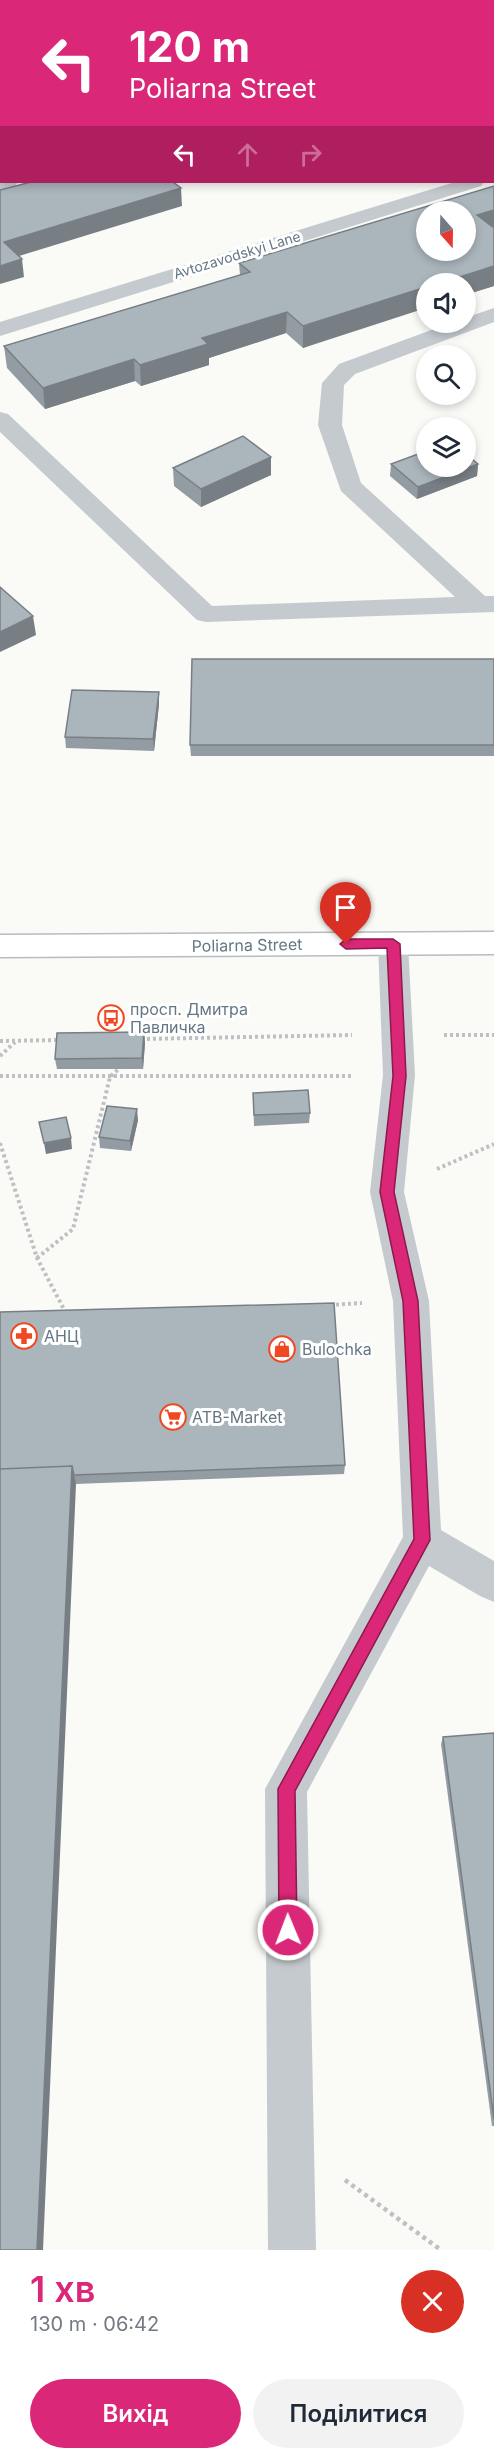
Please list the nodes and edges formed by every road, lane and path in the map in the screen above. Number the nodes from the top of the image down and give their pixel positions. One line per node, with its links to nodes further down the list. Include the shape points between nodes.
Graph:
1 (471, 183): 3 (lane, Avtozavodskyi Lane)
2 (494, 315): 5 (lane, via 346,369 333,383 330,425 350,486)
3 (0, 329)
4 (0, 418): 5 (lane, via 206,614)
5 (486, 604)
6 (494, 943): 7 (main road, Poliarna Street)
7 (393, 944): 8 (main road, Poliarna Street); 9 (lane)
8 (0, 946)
9 (398, 1034): 10 (path); 11 (path); 20 (lane)
10 (494, 1035)
11 (153, 1038): 12 (path); 16 (path)
12 (130, 1039)
13 (73, 1040): 15 (path)
14 (0, 1041): 15 (path)
15 (15, 1041): 17 (path)
16 (144, 1046)
17 (0, 1056)
18 (127, 1062): 21 (path)
19 (0, 1076): 21 (path)
20 (399, 1076): 21 (path); 24 (lane, via 387,1192)
21 (110, 1077): 23 (path, via 74,1229)
22 (0, 1143): 23 (path)
23 (38, 1258): 26 (path)
24 (411, 1301): 25 (path); 29 (lane)
25 (328, 1305)
26 (67, 1315): 27 (path); 28 (path)
27 (79, 1315)
28 (56, 1316)
29 (422, 1540): 30 (lane); 31 (lane, via 286,1789)
30 (494, 1583)
31 (291, 2140): 32 (lane); 33 (path)
32 (292, 2250)
33 (441, 2250)

